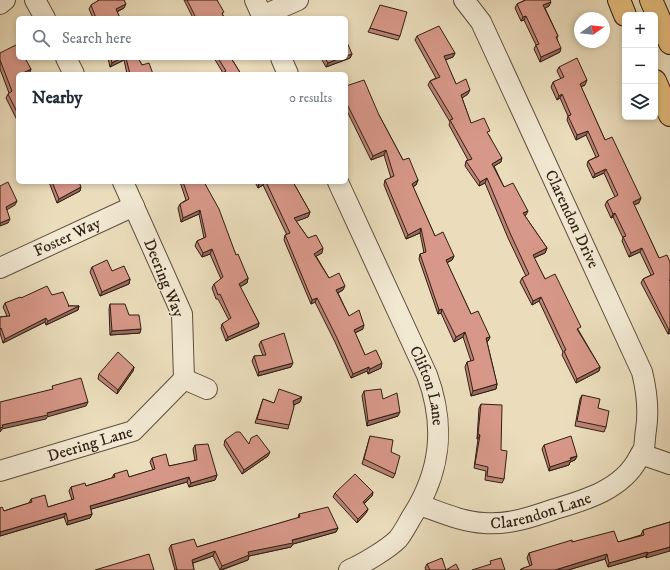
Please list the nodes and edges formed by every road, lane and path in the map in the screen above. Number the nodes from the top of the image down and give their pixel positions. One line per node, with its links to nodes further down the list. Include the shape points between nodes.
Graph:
1 (5, 0): 7 (street)
2 (35, 0): 10 (street)
3 (298, 0): 8 (street)
4 (464, 0): 24 (street, Clarendon Drive, via 482,22 642,372 648,413)
5 (618, 0): 9 (main road)
6 (651, 0): 11 (main road)
7 (0, 4)
8 (260, 11)
9 (624, 12)
10 (44, 16)
11 (670, 43)
12 (67, 60): 14 (street)
13 (282, 60): 15 (street)
14 (73, 72)
15 (287, 72)
16 (656, 84): 17 (main road)
17 (670, 115)
18 (124, 184): 20 (street, Deering Way)
19 (339, 184): 27 (street, Clifton Lane, via 427,375 437,407 439,437 432,476)
20 (134, 206): 21 (street, Foster Way); 22 (street, Deering Way, via 182,314)
21 (0, 268)
22 (184, 379): 23 (street); 26 (street, Deering Lane, via 133,431)
23 (207, 390)
24 (642, 451): 25 (street); 27 (street, Clarendon Lane, via 633,468 601,493 584,501 520,520 500,524 462,520)
25 (670, 464)
26 (0, 471)
27 (420, 505): 28 (street, Clifton Lane, via 398,539)
28 (349, 570)

